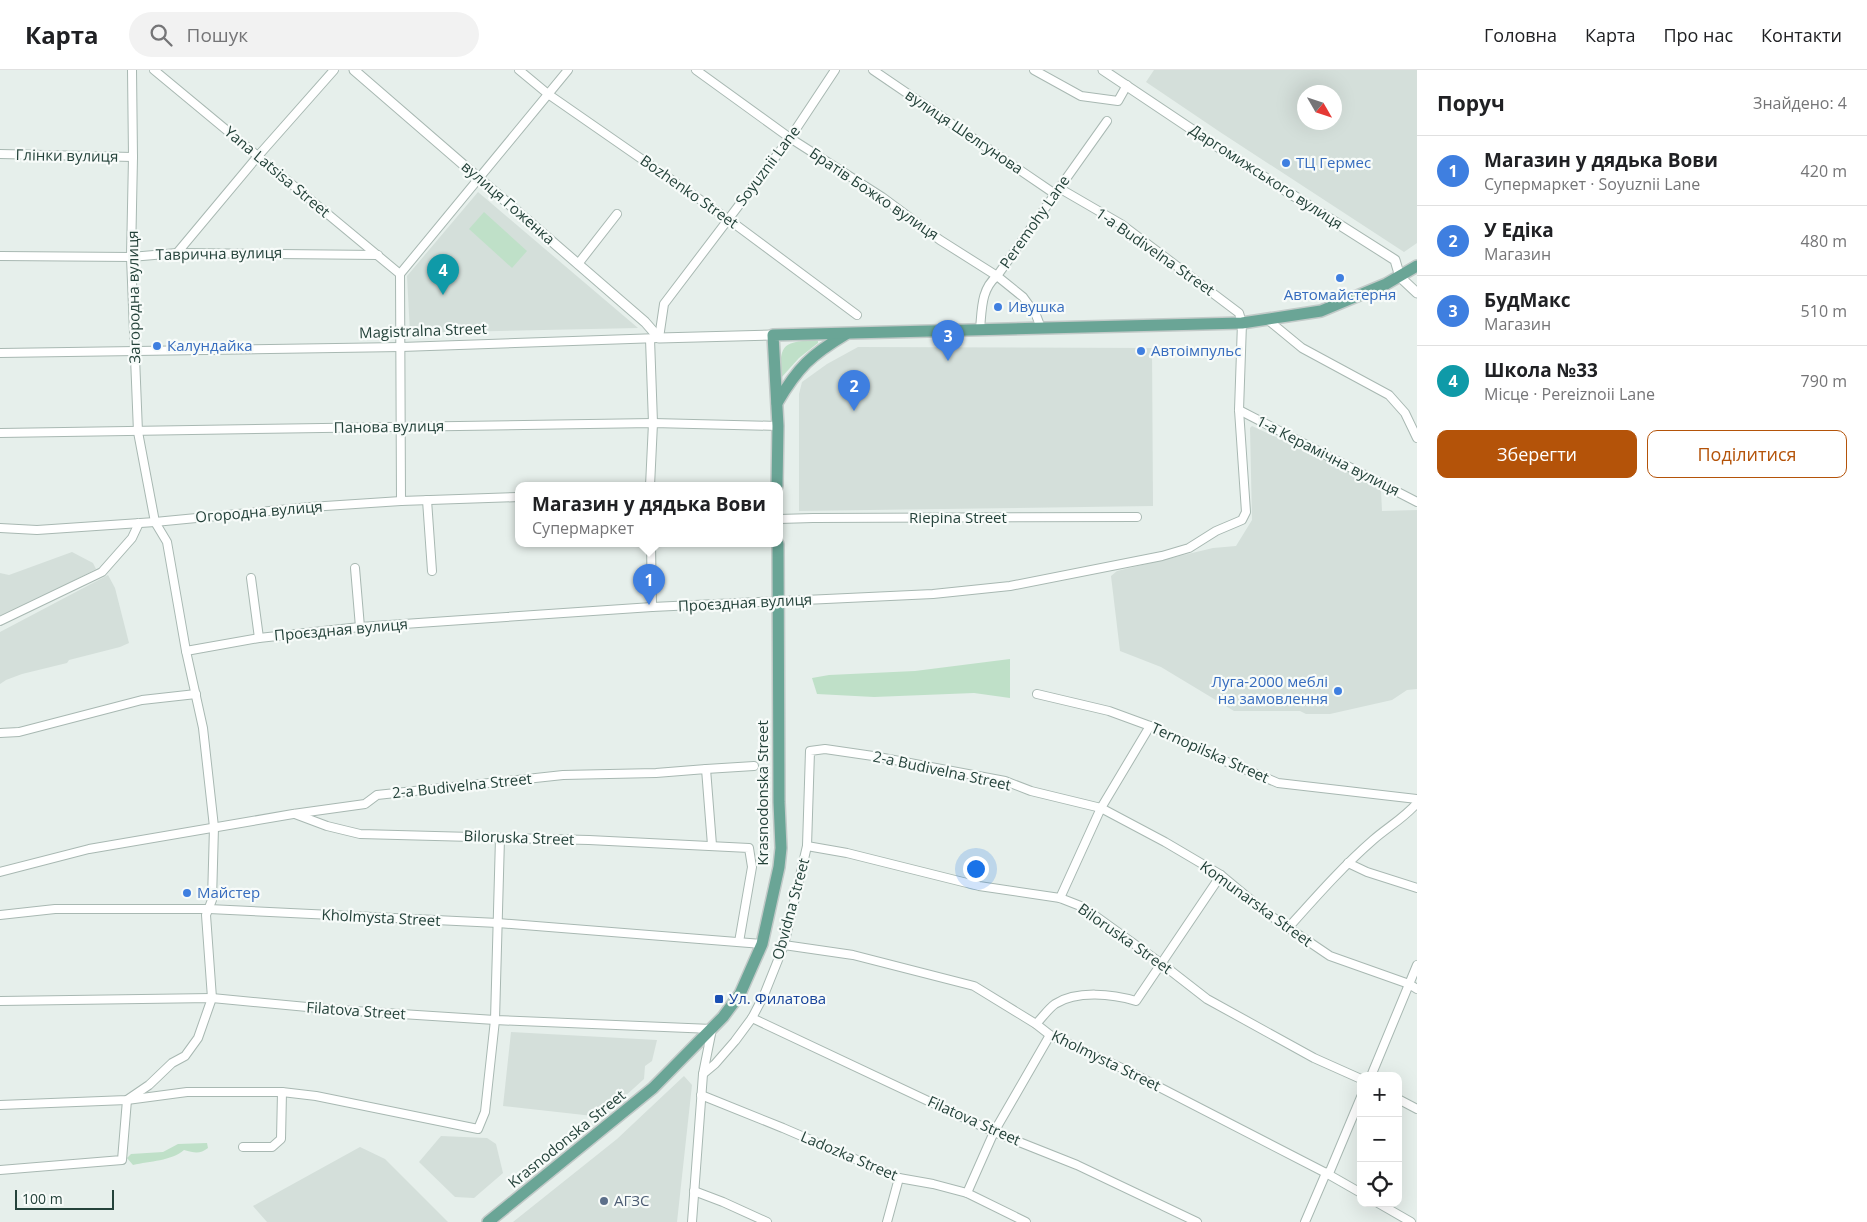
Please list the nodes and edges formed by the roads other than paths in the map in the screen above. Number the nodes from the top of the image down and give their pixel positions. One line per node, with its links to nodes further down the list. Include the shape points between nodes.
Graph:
1 (132, 70): 18 (street, Загородна вулиця)
2 (154, 70): 17 (street, Yana Latsisa Street)
3 (334, 70): 17 (street)
4 (354, 70): 19 (street, вулиця Гоженка)
5 (520, 70): 13 (street, Bozhenko Street)
6 (568, 70): 13 (street)
7 (696, 70): 15 (street, Братів Божко вулиця)
8 (835, 70): 15 (street, Soyuznii Lane)
9 (873, 70): 20 (street, вулиця Шелгунова)
10 (1034, 70): 12 (street, via 1081,96 1118,101)
11 (1104, 70): 12 (street, Даргомижського вулиця)
12 (1127, 85): 31 (street, Даргомижського вулиця, via 1395,260)
13 (548, 94): 19 (street); 22 (street, Bozhenko Street)
14 (1107, 121): 20 (street, Peremohy Lane)
15 (790, 138): 22 (street, Soyuznii Lane); 30 (street, Братів Божко вулиця)
16 (0, 154): 18 (street, Глінки вулиця)
17 (258, 156): 23 (street); 24 (street, Yana Latsisa Street)
18 (133, 157): 26 (street, Загородна вулиця)
19 (478, 178): 27 (street, вулиця Гоженка); 29 (street)
20 (1057, 191): 30 (street, Peremohy Lane); 35 (street, 1-a Budivelna Street, via 1128,230 1239,313)
21 (617, 214): 27 (street)
22 (728, 219): 33 (street, Bozhenko Street); 40 (street, Soyuznii Lane, via 664,304)
23 (177, 253): 24 (street, Таврична вулиця); 26 (street, Таврична вулиця)
24 (378, 254): 29 (street, Yana Latsisa Street)
25 (0, 256): 26 (street, Таврична вулиця)
26 (131, 256): 42 (street, Загородна вулиця)
27 (578, 264): 40 (street, вулиця Гоженка, via 645,322)
28 (1417, 266): 31 (main road)
29 (400, 274): 41 (street)
30 (997, 276): 36 (street, Братів Божко вулиця, via 1023,297); 37 (street, Peremohy Lane, via 984,295)
31 (1400, 277): 32 (street, Даргомижського вулиця); 34 (main road, via 1321,311)
32 (1417, 293)
33 (857, 315)
34 (1268, 320): 35 (main road); 51 (street, via 1302,348 1389,395)
35 (1242, 323): 36 (main road); 45 (street)
36 (1041, 328): 37 (main road)
37 (980, 329): 38 (main road, Magistralna Street)
38 (847, 333): 39 (main road, Magistralna Street); 44 (main road, via 803,364)
39 (773, 335): 40 (street, Magistralna Street); 44 (main road)
40 (655, 338): 41 (street, Magistralna Street); 46 (street, Soyuznii Lane)
41 (401, 347): 42 (street, Magistralna Street); 47 (street)
42 (134, 351): 43 (street, Magistralna Street); 49 (street, Загородна вулиця)
43 (0, 353)
44 (777, 403): 48 (main road)
45 (1239, 410): 57 (street, 1-а Керамічна вулиця); 68 (street, Проєздная вулиця, via 1246,512 1242,520 1189,548 1010,586 933,594)
46 (653, 423): 47 (street, Панова вулиця); 48 (street, Панова вулиця); 52 (street, Soyuznii Lane)
47 (402, 426): 49 (street, Панова вулиця); 56 (street)
48 (778, 426): 53 (main road)
49 (138, 432): 50 (street, Панова вулиця); 60 (street, Загородна вулиця)
50 (0, 433)
51 (1417, 438)
52 (650, 482)
53 (777, 482)
54 (515, 497): 55 (street, Огородна вулиця)
55 (427, 500): 56 (street, Огородна вулиця); 66 (street)
56 (401, 501): 60 (street, Огородна вулиця)
57 (1417, 502)
58 (1137, 517): 59 (street, Riepina Street)
59 (783, 519)
60 (155, 522): 61 (street, Огородна вулиця); 73 (street, Загородна вулиця, via 167,542)
61 (139, 523): 62 (street, Огородна вулиця, via 37,530); 70 (street, via 132,538 102,572)
62 (0, 528)
63 (651, 547): 69 (street)
64 (778, 547): 68 (main road, Krasnodonska Street)
65 (355, 568): 71 (street)
66 (432, 571)
67 (251, 578): 72 (street)
68 (779, 602): 69 (street, Проєздная вулиця); 99 (main road, Krasnodonska Street, via 781,848)
69 (652, 607): 71 (street, Проєздная вулиця)
70 (0, 621)
71 (360, 627): 72 (street, Проєздная вулиця)
72 (258, 638): 73 (street, Проєздная вулиця)
73 (186, 651): 74 (street, Загородна вулиця)
74 (196, 694): 77 (street, via 142,700 19,732); 85 (street, Загородна вулиця)
75 (1037, 694): 76 (street, Ternopilska Street, via 1110,711)
76 (1150, 726): 81 (street, Ternopilska Street, via 1278,783); 83 (street)
77 (0, 733)
78 (810, 751): 83 (street, 2-a Budivelna Street, via 825,749 1005,781 1031,791); 88 (street, Obvidna Street)
79 (754, 766): 80 (street, 2-a Budivelna Street)
80 (706, 768): 84 (street, 2-a Budivelna Street, via 563,776 377,795 365,804); 87 (street)
81 (1417, 799)
82 (1417, 803): 89 (street)
83 (1101, 808): 91 (street, Komunarska Street); 93 (street)
84 (293, 814): 85 (street, 2-a Budivelna Street); 86 (street, Biloruska Street, via 360,834)
85 (214, 827): 90 (street, 2-a Budivelna Street, via 89,848); 94 (street, Загородна вулиця)
86 (500, 838): 87 (street, Biloruska Street); 96 (street)
87 (712, 845): 98 (street, Biloruska Street, via 749,848 752,867)
88 (807, 846): 93 (street, Biloruska Street, via 980,886); 100 (street, Obvidna Street)
89 (1348, 863): 92 (street); 97 (street)
90 (0, 872)
91 (1221, 875): 97 (street, Komunarska Street); 101 (street)
92 (1417, 888)
93 (1060, 898): 101 (street, Biloruska Street, via 1083,907)
94 (209, 909): 95 (street, Kholmysta Street, via 55,909); 96 (street, Kholmysta Street); 105 (street, Загородна вулиця, via 206,915)
95 (0, 915)
96 (498, 923): 98 (street, Kholmysta Street); 108 (street)
97 (1288, 928): 103 (street, Komunarska Street, via 1330,956)
98 (739, 942): 99 (street, Kholmysta Street)
99 (762, 944): 110 (main road, Krasnodonska Street, via 740,994)
100 (784, 945): 107 (street, Obvidna Street); 109 (street, Kholmysta Street, via 853,956 974,986)
101 (1162, 964): 109 (street, via 1136,1001 1096,995 1064,1000 1054,1005); 114 (street, Biloruska Street, via 1227,1011)
102 (1417, 965): 103 (street)
103 (1409, 984): 104 (street, Komunarska Street); 112 (street)
104 (1417, 989)
105 (212, 998): 106 (street, Filatova Street); 108 (street, Filatova Street); 117 (street, via 198,1038 185,1056 172,1062 149,1085)
106 (0, 1001)
107 (752, 1018): 113 (street, Obvidna Street); 122 (street, Filatova Street)
108 (495, 1020): 110 (street, Filatova Street); 115 (street, via 485,1112 478,1129)
109 (1036, 1024): 111 (street, Kholmysta Street)
110 (712, 1029): 113 (street); 131 (main road, Krasnodonska Street, via 653,1088)
111 (1050, 1035): 122 (street); 125 (street, Kholmysta Street, via 1126,1070)
112 (1373, 1072)
113 (703, 1074): 116 (street)
114 (1357, 1077)
115 (282, 1092): 117 (street, via 187,1092); 123 (street, via 281,1139 272,1147)
116 (701, 1095): 126 (street, Ladozka Street); 127 (street)
117 (127, 1100): 119 (street); 124 (street, via 122,1160)
118 (1402, 1100): 121 (street)
119 (0, 1105)
120 (1357, 1107): 125 (street, via 1330,1171)
121 (1417, 1109)
122 (994, 1132): 129 (street); 136 (street, Filatova Street, via 1078,1165)
123 (243, 1147)
124 (0, 1170)
125 (1326, 1173): 128 (street, Kholmysta Street); 137 (street)
126 (899, 1178): 129 (street, Ladozka Street); 134 (street)
127 (694, 1191): 132 (street); 133 (street)
128 (1357, 1191)
129 (967, 1193): 135 (street, Ladozka Street)
130 (1385, 1207): 138 (street)
131 (488, 1222)
132 (692, 1222)
133 (767, 1222)
134 (887, 1222)
135 (1026, 1222)
136 (1197, 1222)
137 (1305, 1222)
138 (1411, 1222)

